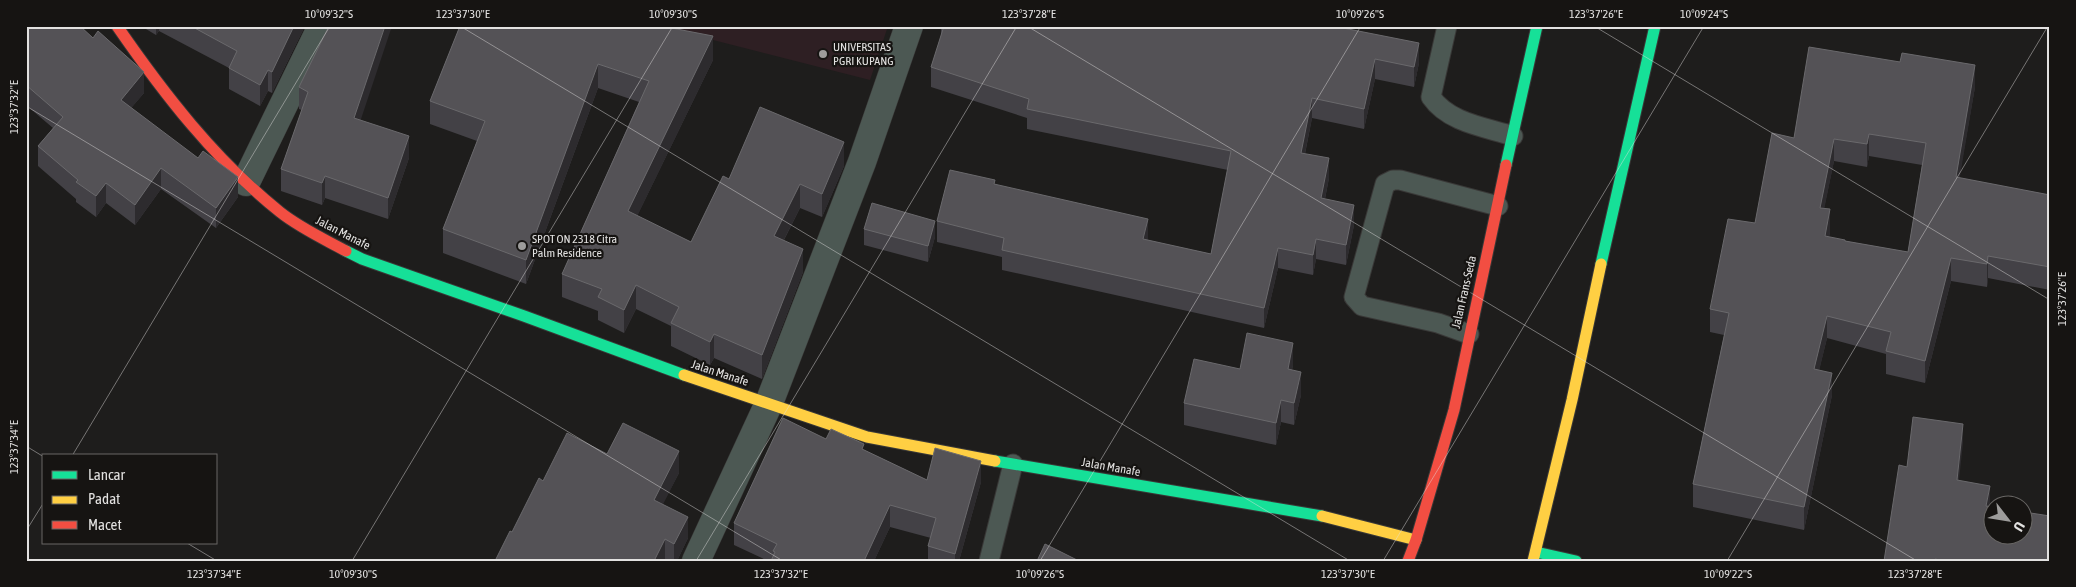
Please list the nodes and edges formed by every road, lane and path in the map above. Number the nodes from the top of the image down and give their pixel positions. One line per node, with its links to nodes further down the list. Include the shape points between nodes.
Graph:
1 (117, 26): 8 (street, Jalan Manafe, via 163,91)
2 (322, 26): 8 (street)
3 (909, 26): 11 (street, via 862,162)
4 (1447, 26): 7 (lane, via 1431,97 1446,113)
5 (1537, 26): 7 (street, Jalan Frans-Seda)
6 (1654, 26): 14 (street)
7 (1513, 136): 9 (street, Jalan Frans-Seda)
8 (246, 182): 11 (street, Jalan Manafe, via 306,230 362,260 650,364)
9 (1498, 206): 10 (street, Jalan Frans-Seda); 10 (lane, via 1400,180 1385,184 1354,297 1362,306 1438,323)
10 (1468, 334): 13 (street, Jalan Frans-Seda, via 1454,410)
11 (769, 403): 12 (street, Jalan Manafe, via 867,437); 15 (street)
12 (1013, 464): 13 (street, Jalan Manafe, via 1336,518); 16 (lane)
13 (1416, 540): 17 (street, Jalan Frans-Seda)
14 (1535, 556): 18 (street)
15 (696, 561)
16 (989, 561)
17 (1408, 561)
18 (1576, 561)

